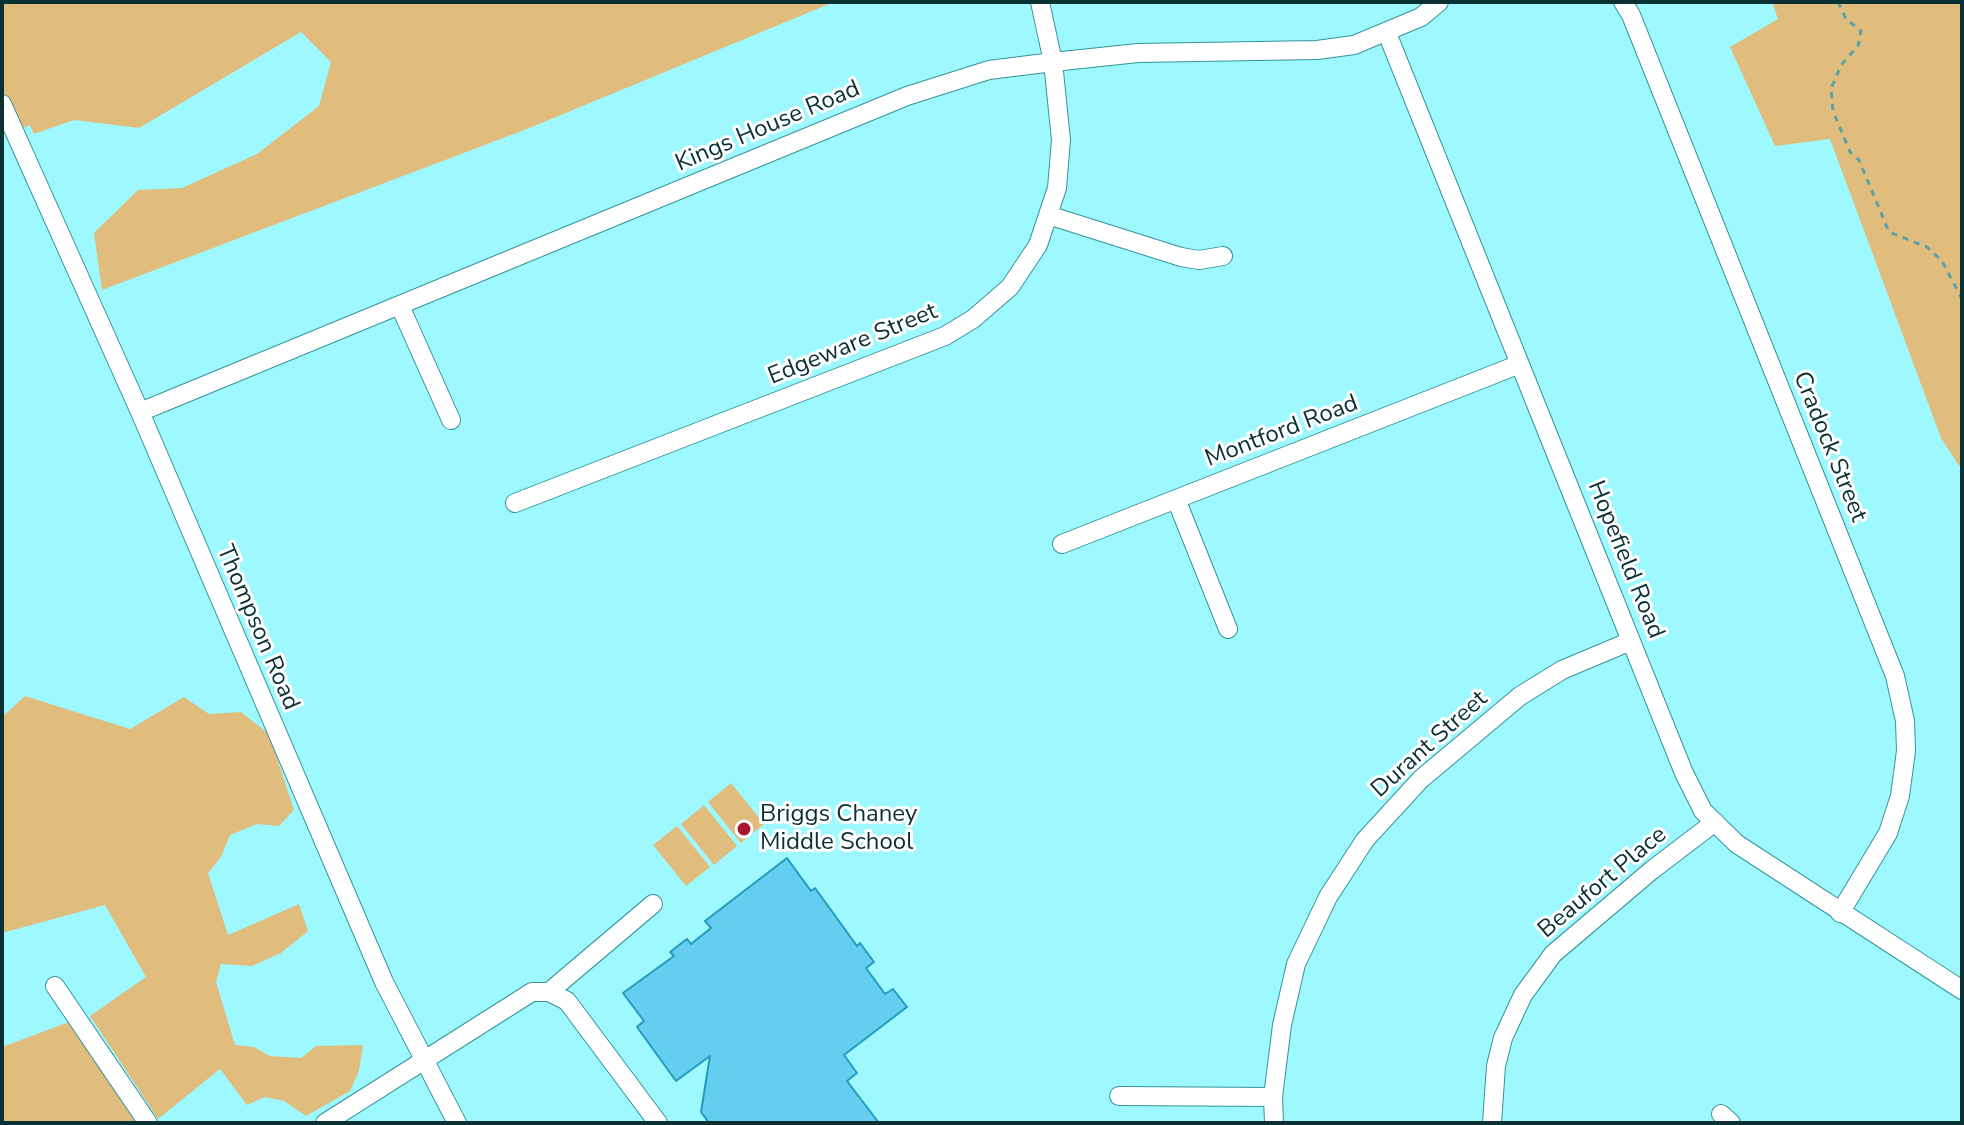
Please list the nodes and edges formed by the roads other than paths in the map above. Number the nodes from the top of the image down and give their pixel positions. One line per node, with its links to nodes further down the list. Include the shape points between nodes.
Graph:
1 (1040, 2): 5 (street, Edgeware Street)
2 (1439, 2): 4 (street, Kings House Road)
3 (1623, 2): 20 (street, Cradock Street, via 1895,676 1905,736 1900,796 1888,833)
4 (1387, 33): 5 (street, Kings House Road, via 1317,50 1138,53); 10 (street, Hopefield Road)
5 (1053, 62): 7 (street, Edgeware Street, via 1061,140 1057,188); 9 (street, Kings House Road, via 989,70 907,96)
6 (2, 104): 11 (street, Thompson Road)
7 (1048, 215): 8 (street, via 1181,257); 14 (street, Edgeware Street, via 1038,245 1010,287 945,336)
8 (1223, 256)
9 (400, 306): 11 (street, Kings House Road); 12 (street)
10 (1520, 364): 13 (street, Montford Road); 17 (street, Hopefield Road)
11 (140, 412): 24 (street, Thompson Road, via 384,982)
12 (451, 420)
13 (1176, 499): 15 (street, Montford Road); 16 (street)
14 (515, 503)
15 (1062, 544)
16 (1228, 629)
17 (1631, 641): 18 (street, Hopefield Road, via 1684,773 1703,811); 26 (street, Durant Street, via 1562,670 1520,696 1421,779 1365,840 1328,897 1296,964)
18 (1715, 822): 20 (street, Hopefield Road, via 1737,844); 32 (street, Beaufort Place, via 1553,954 1523,995 1503,1038)
19 (653, 904): 23 (street)
20 (1840, 913): 22 (street, Hopefield Road)
21 (55, 986): 27 (street)
22 (1962, 990)
23 (549, 992): 24 (street, via 532,992); 30 (street, via 567,1001)
24 (425, 1062): 28 (street); 29 (street, Thompson Road)
25 (1119, 1096): 26 (street)
26 (1273, 1097): 31 (street, Durant Street)
27 (148, 1123)
28 (325, 1123)
29 (457, 1123)
30 (658, 1123)
31 (1274, 1123)
32 (1492, 1123)

